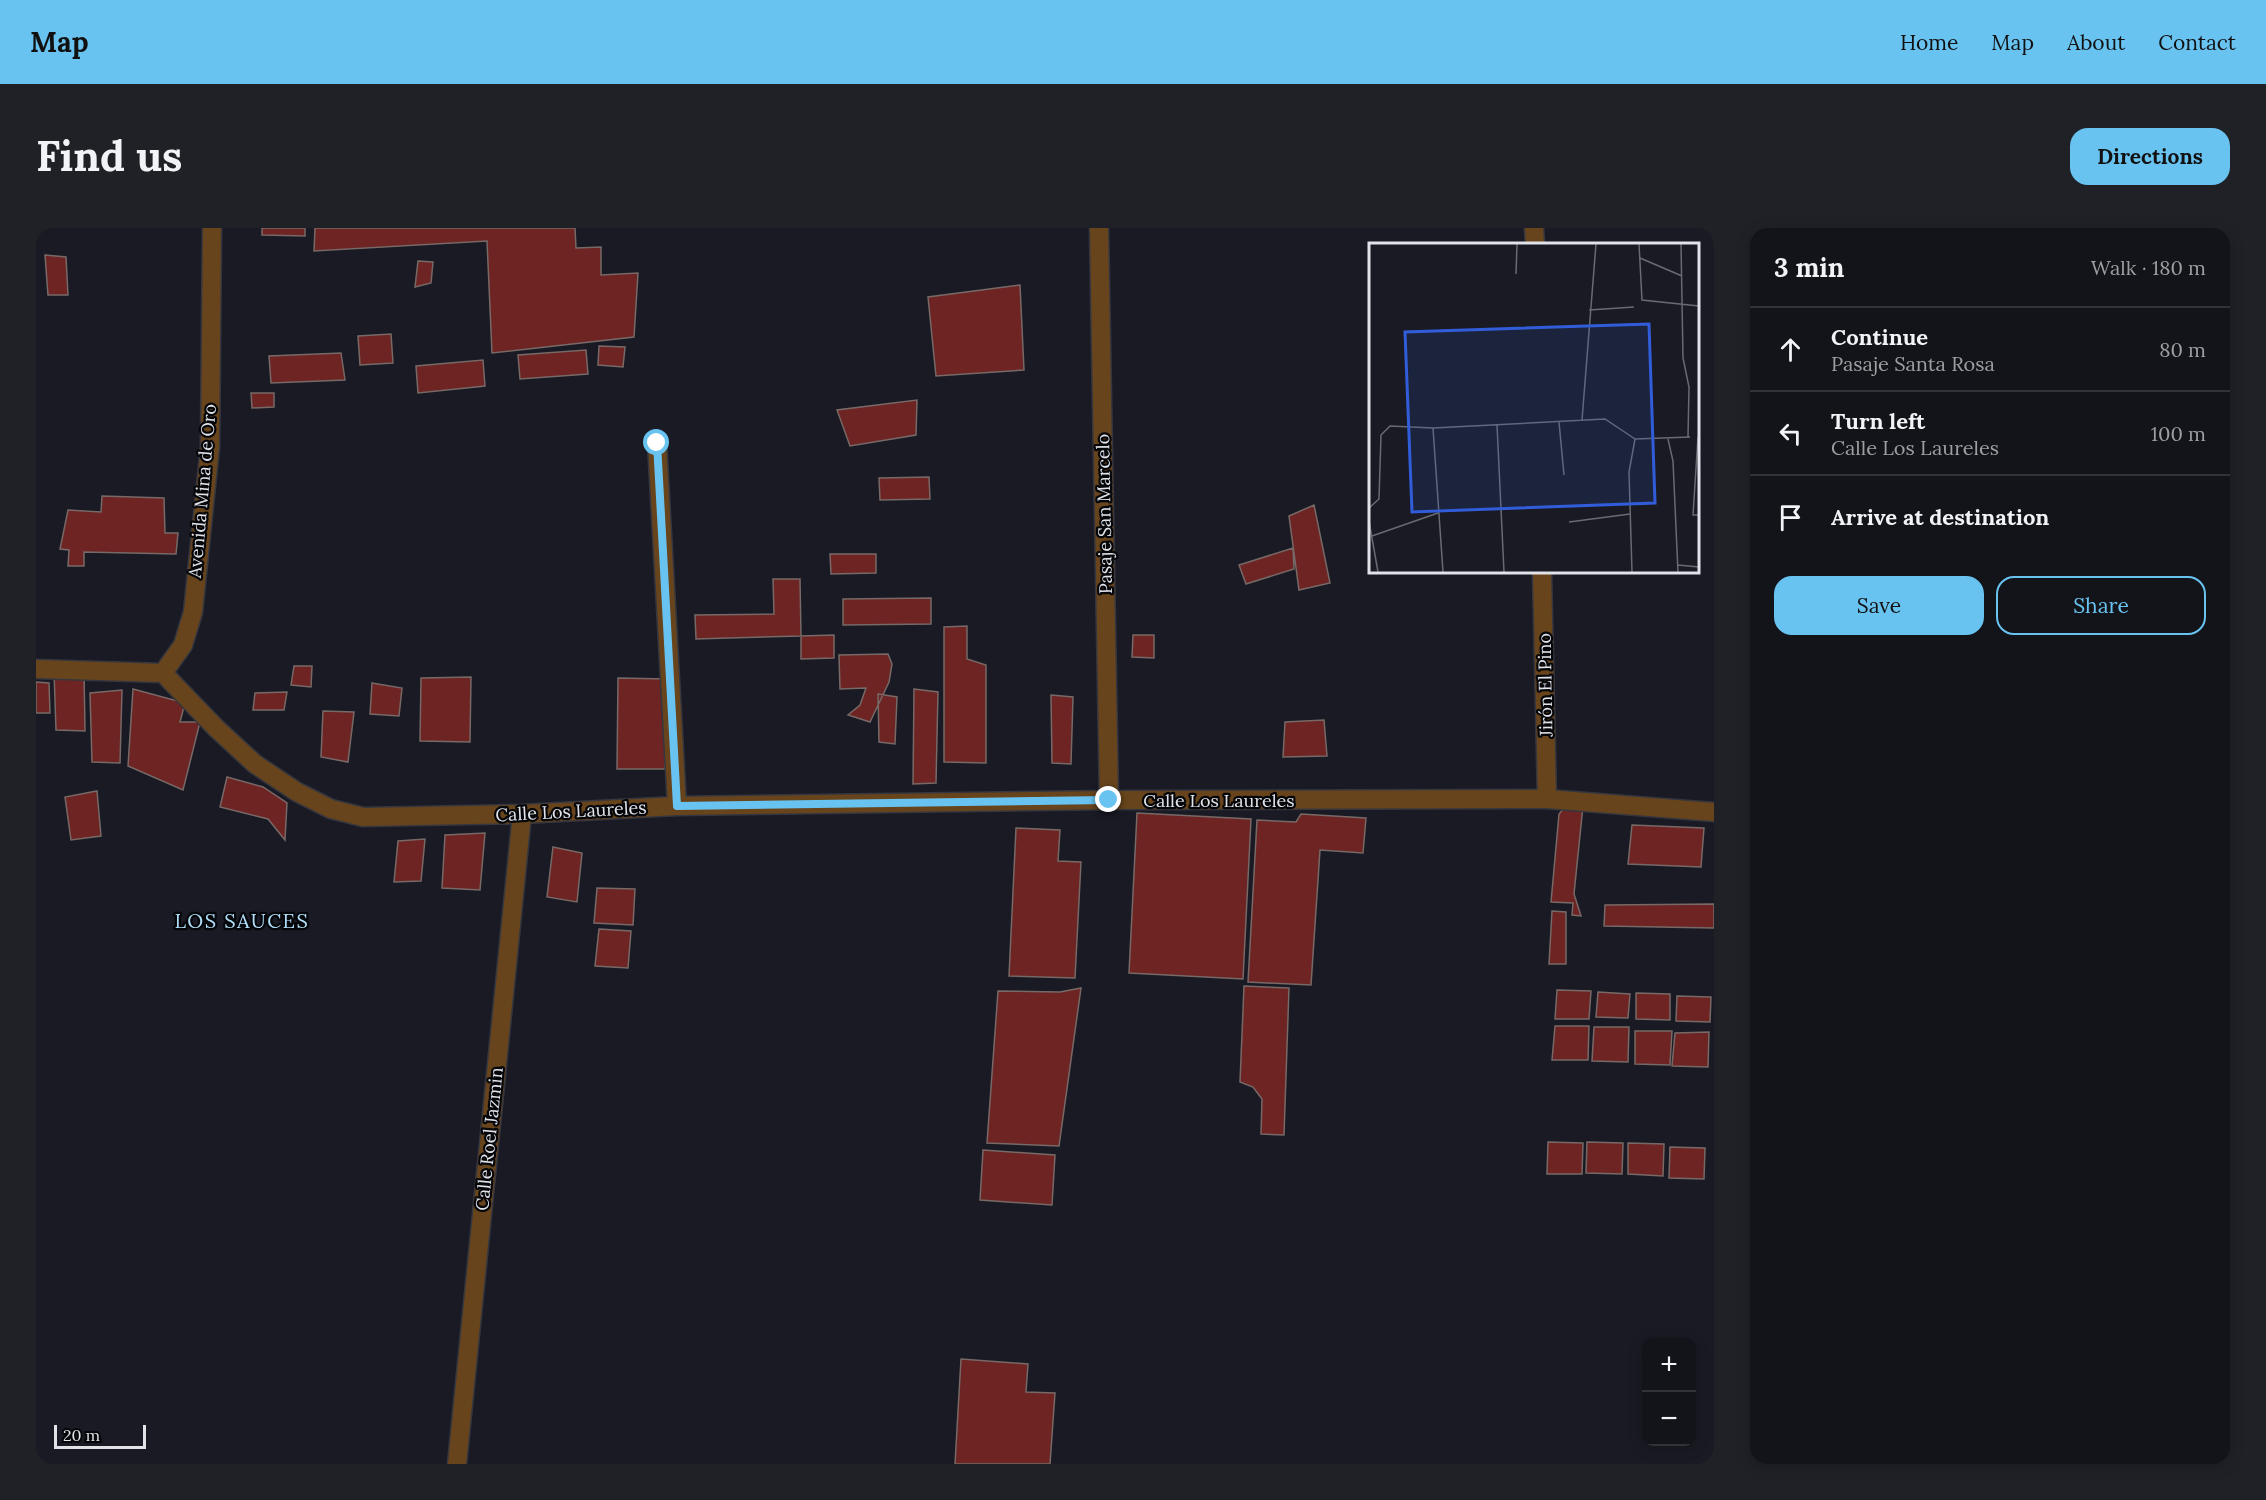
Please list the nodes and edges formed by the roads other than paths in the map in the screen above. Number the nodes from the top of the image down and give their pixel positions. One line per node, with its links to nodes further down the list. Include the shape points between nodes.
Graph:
1 (212, 228): 8 (street, Avenida Mina de Oro, via 210,447 193,612 183,645)
2 (1099, 228): 9 (street, Pasaje San Marcelo)
3 (1534, 228): 4 (street)
4 (1535, 243)
5 (657, 443): 11 (street)
6 (1542, 573): 10 (street, Jirón El Pino)
7 (36, 669): 8 (street)
8 (163, 673): 13 (street, Calle Los Laureles, via 255,764 331,809 363,818)
9 (1109, 800): 10 (street, Calle Los Laureles); 11 (street, Calle Los Laureles)
10 (1547, 800): 12 (street, Calle Los Laureles)
11 (677, 806): 13 (street, Calle Los Laureles)
12 (1714, 812)
13 (522, 814): 14 (street, Calle Roel Jazmin)
14 (457, 1464)

